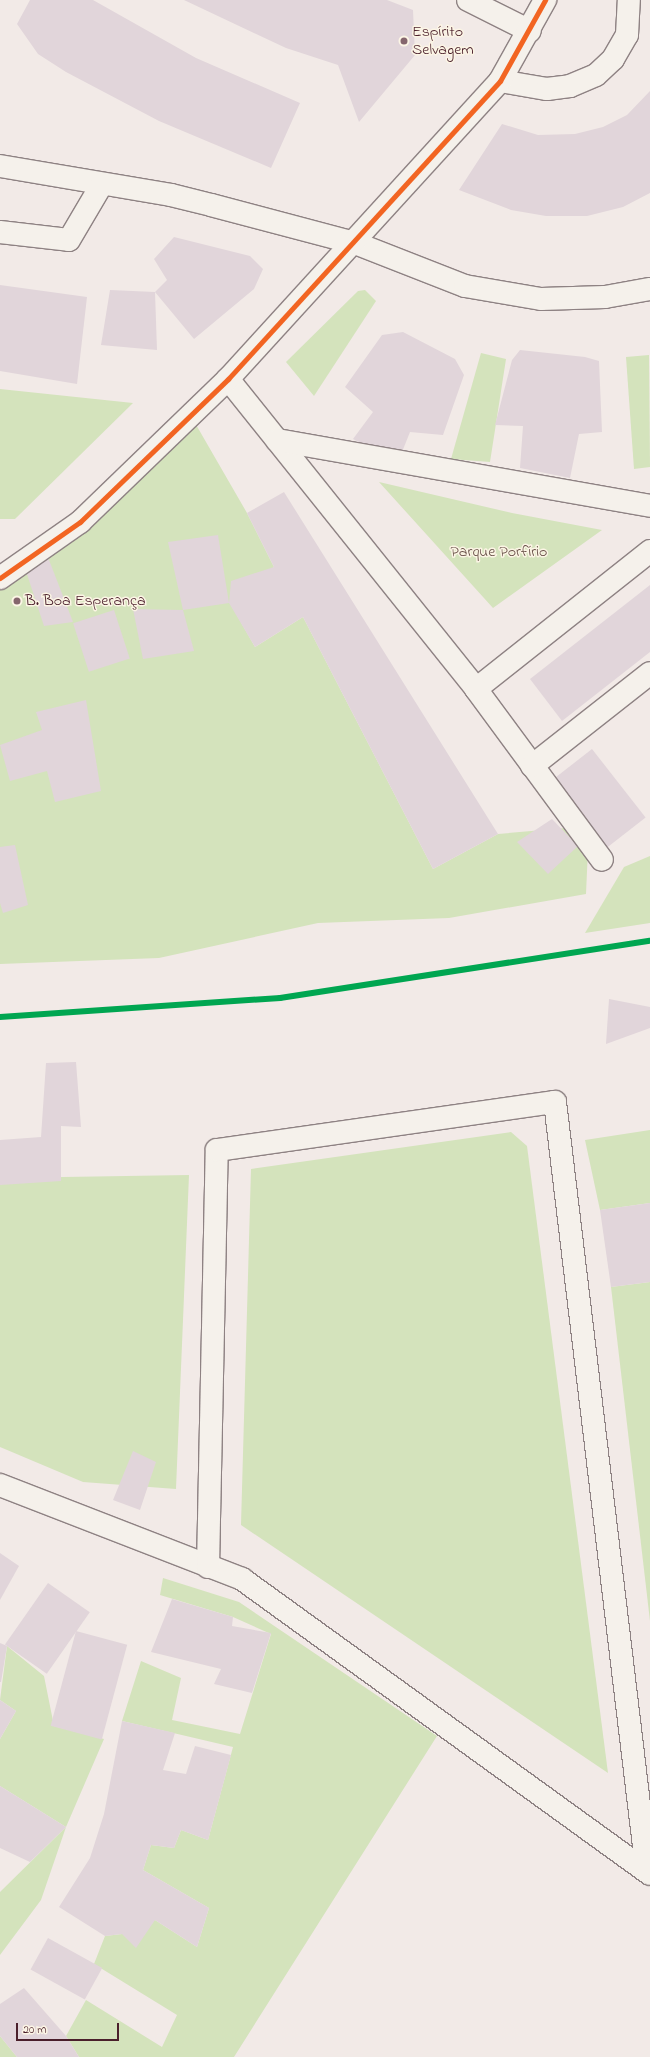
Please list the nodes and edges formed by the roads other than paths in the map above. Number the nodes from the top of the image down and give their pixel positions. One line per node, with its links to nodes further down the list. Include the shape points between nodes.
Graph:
1 (468, 0): 4 (street)
2 (544, 0): 4 (street)
3 (629, 0): 5 (street, via 627,35 613,59 596,75 570,86 547,89)
4 (530, 31): 5 (street)
5 (500, 81): 9 (street)
6 (0, 166): 7 (street)
7 (102, 184): 8 (street, via 69,240); 9 (street, via 171,195)
8 (0, 232)
9 (355, 243): 10 (street, via 465,286 541,299 605,296); 11 (street)
10 (650, 289)
11 (228, 379): 12 (street); 15 (street, via 80,522)
12 (277, 440): 13 (street); 17 (street)
13 (650, 506)
14 (650, 551): 17 (street)
15 (0, 578)
16 (650, 673): 18 (street)
17 (476, 690): 18 (street)
18 (532, 766): 19 (street)
19 (602, 860)
20 (0, 1485): 21 (street)
21 (208, 1567): 22 (street, via 242,1579); 22 (street, via 217,1150 555,1102)
22 (648, 1872)

